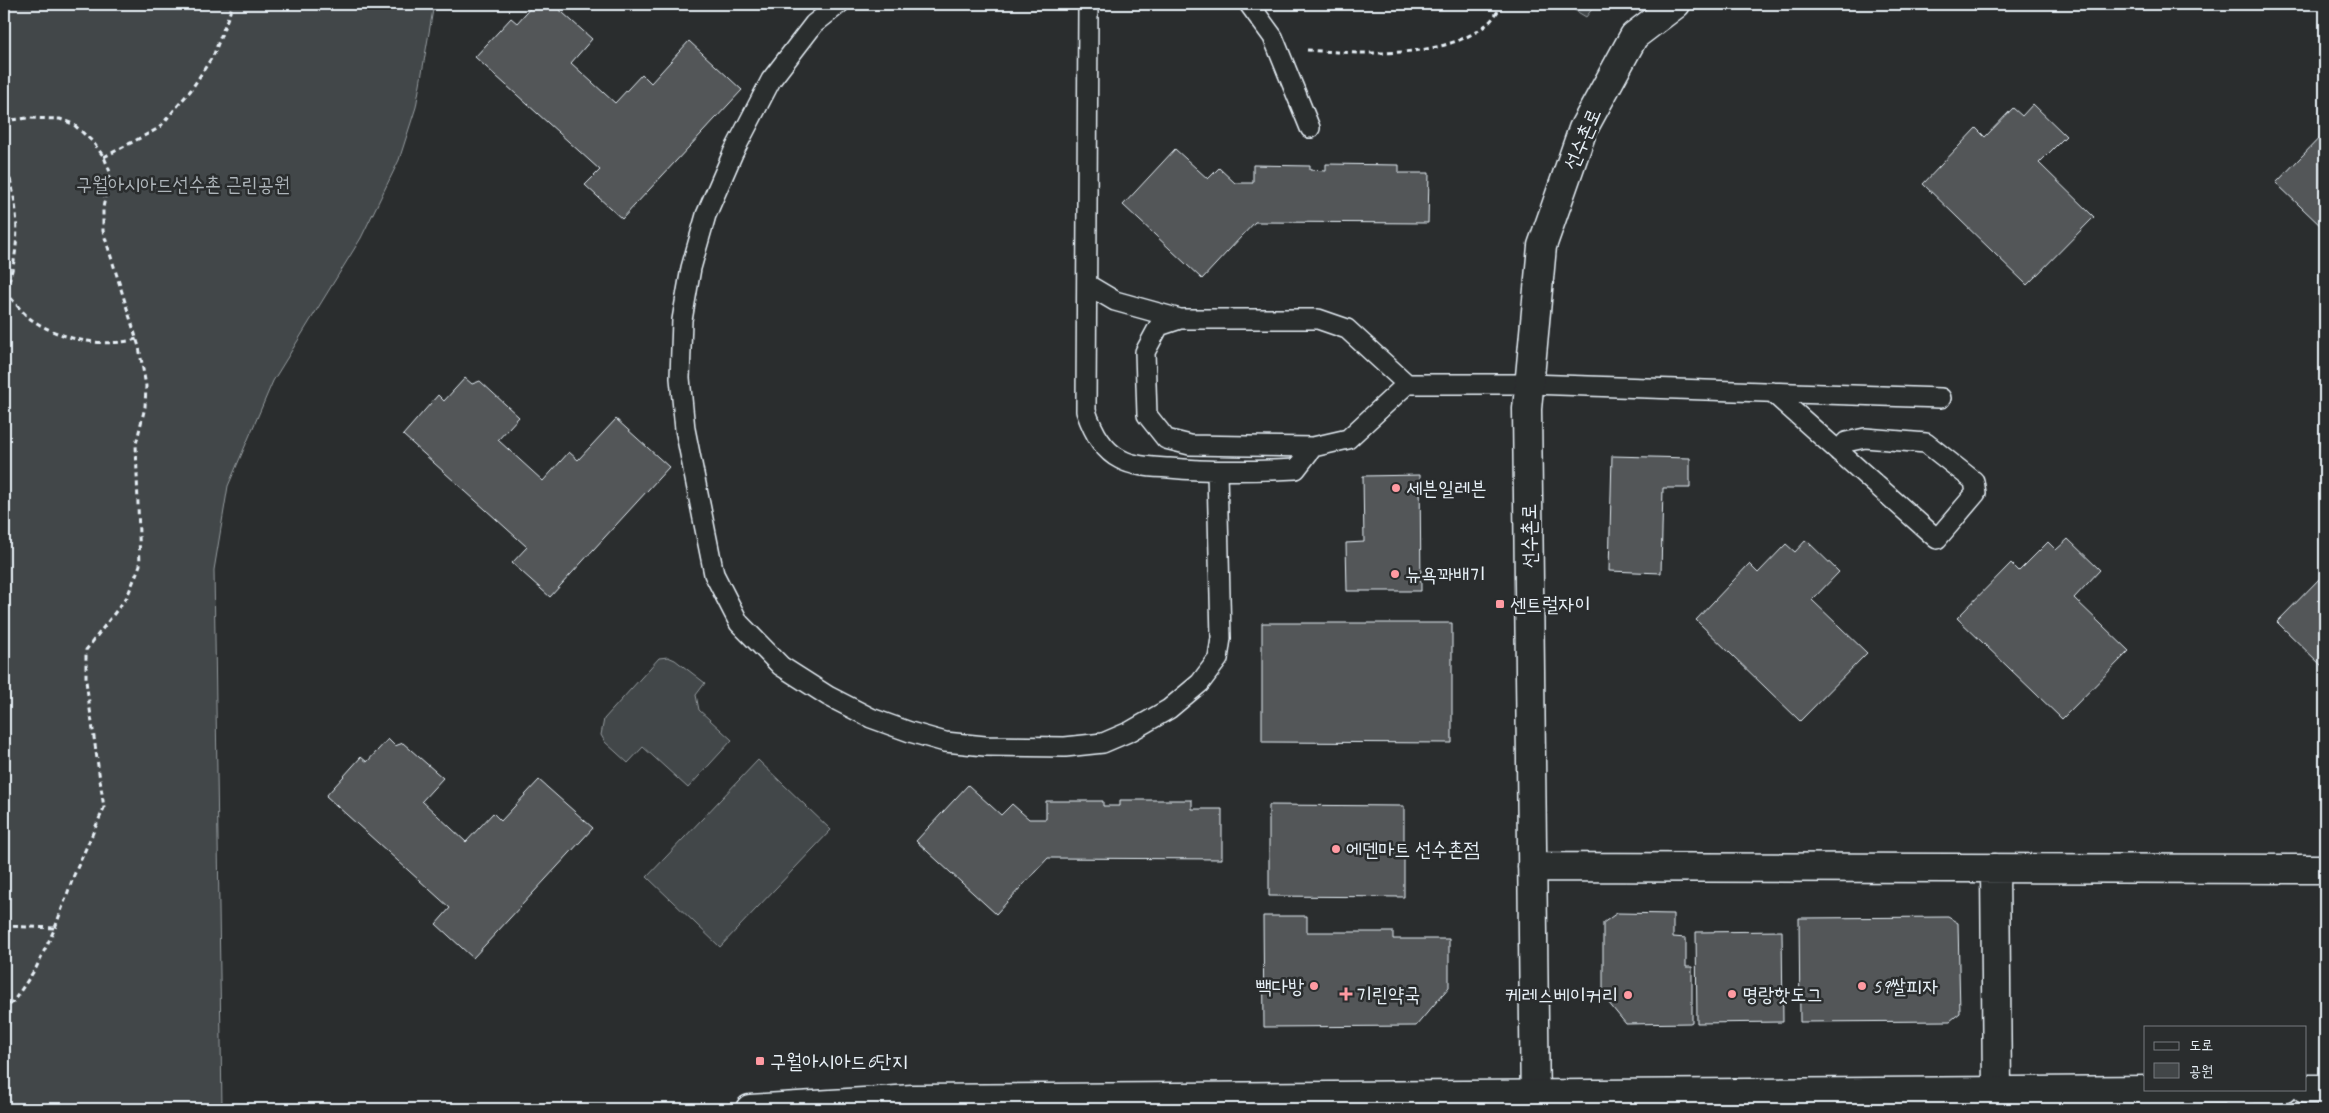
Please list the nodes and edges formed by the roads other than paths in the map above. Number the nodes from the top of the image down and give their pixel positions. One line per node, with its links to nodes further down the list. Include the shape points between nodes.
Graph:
1 (839, 4): 14 (lane, via 814,24 771,80 733,153 706,215 691,268 682,320 680,378 685,429 714,574 738,623 781,666 828,696 871,718 910,732 945,742 985,746 1065,747 1103,743 1169,709 1200,683 1218,659 1221,638)
2 (1088, 4): 6 (lane)
3 (1249, 4): 5 (lane, via 1273,37)
4 (1676, 4): 9 (street, 선수촌로, via 1634,36 1583,129 1542,246)
5 (1310, 128)
6 (1088, 285): 7 (lane, via 1115,301); 14 (lane, via 1086,411 1092,429 1107,449 1121,460 1144,466)
7 (1180, 319): 8 (lane, via 1318,319 1347,329); 12 (lane, via 1160,326 1144,352 1147,415 1166,439 1190,445)
8 (1407, 384): 9 (lane); 12 (lane, via 1348,439)
9 (1530, 384): 10 (lane); 15 (street, 선수촌로, via 1527,409)
10 (1772, 392): 11 (lane); 13 (lane)
11 (1941, 398)
12 (1313, 447): 14 (lane, via 1296,469)
13 (1839, 452): 13 (lane, via 1937,539 1976,493 1974,481 1926,443 1865,438 1846,442)
14 (1217, 472)
15 (1532, 867): 16 (street); 23 (street, 선수촌로)
16 (1995, 868): 17 (street); 21 (street)
17 (2325, 869)
18 (2306, 1089): 19 (street)
19 (2325, 1089)
20 (2240, 1090): 21 (street); 26 (street)
21 (1997, 1091): 22 (street)
22 (1865, 1100): 23 (street)
23 (1535, 1101): 24 (street)
24 (973, 1104): 25 (street, via 913,1099)
25 (750, 1109)
26 (2240, 1109)

